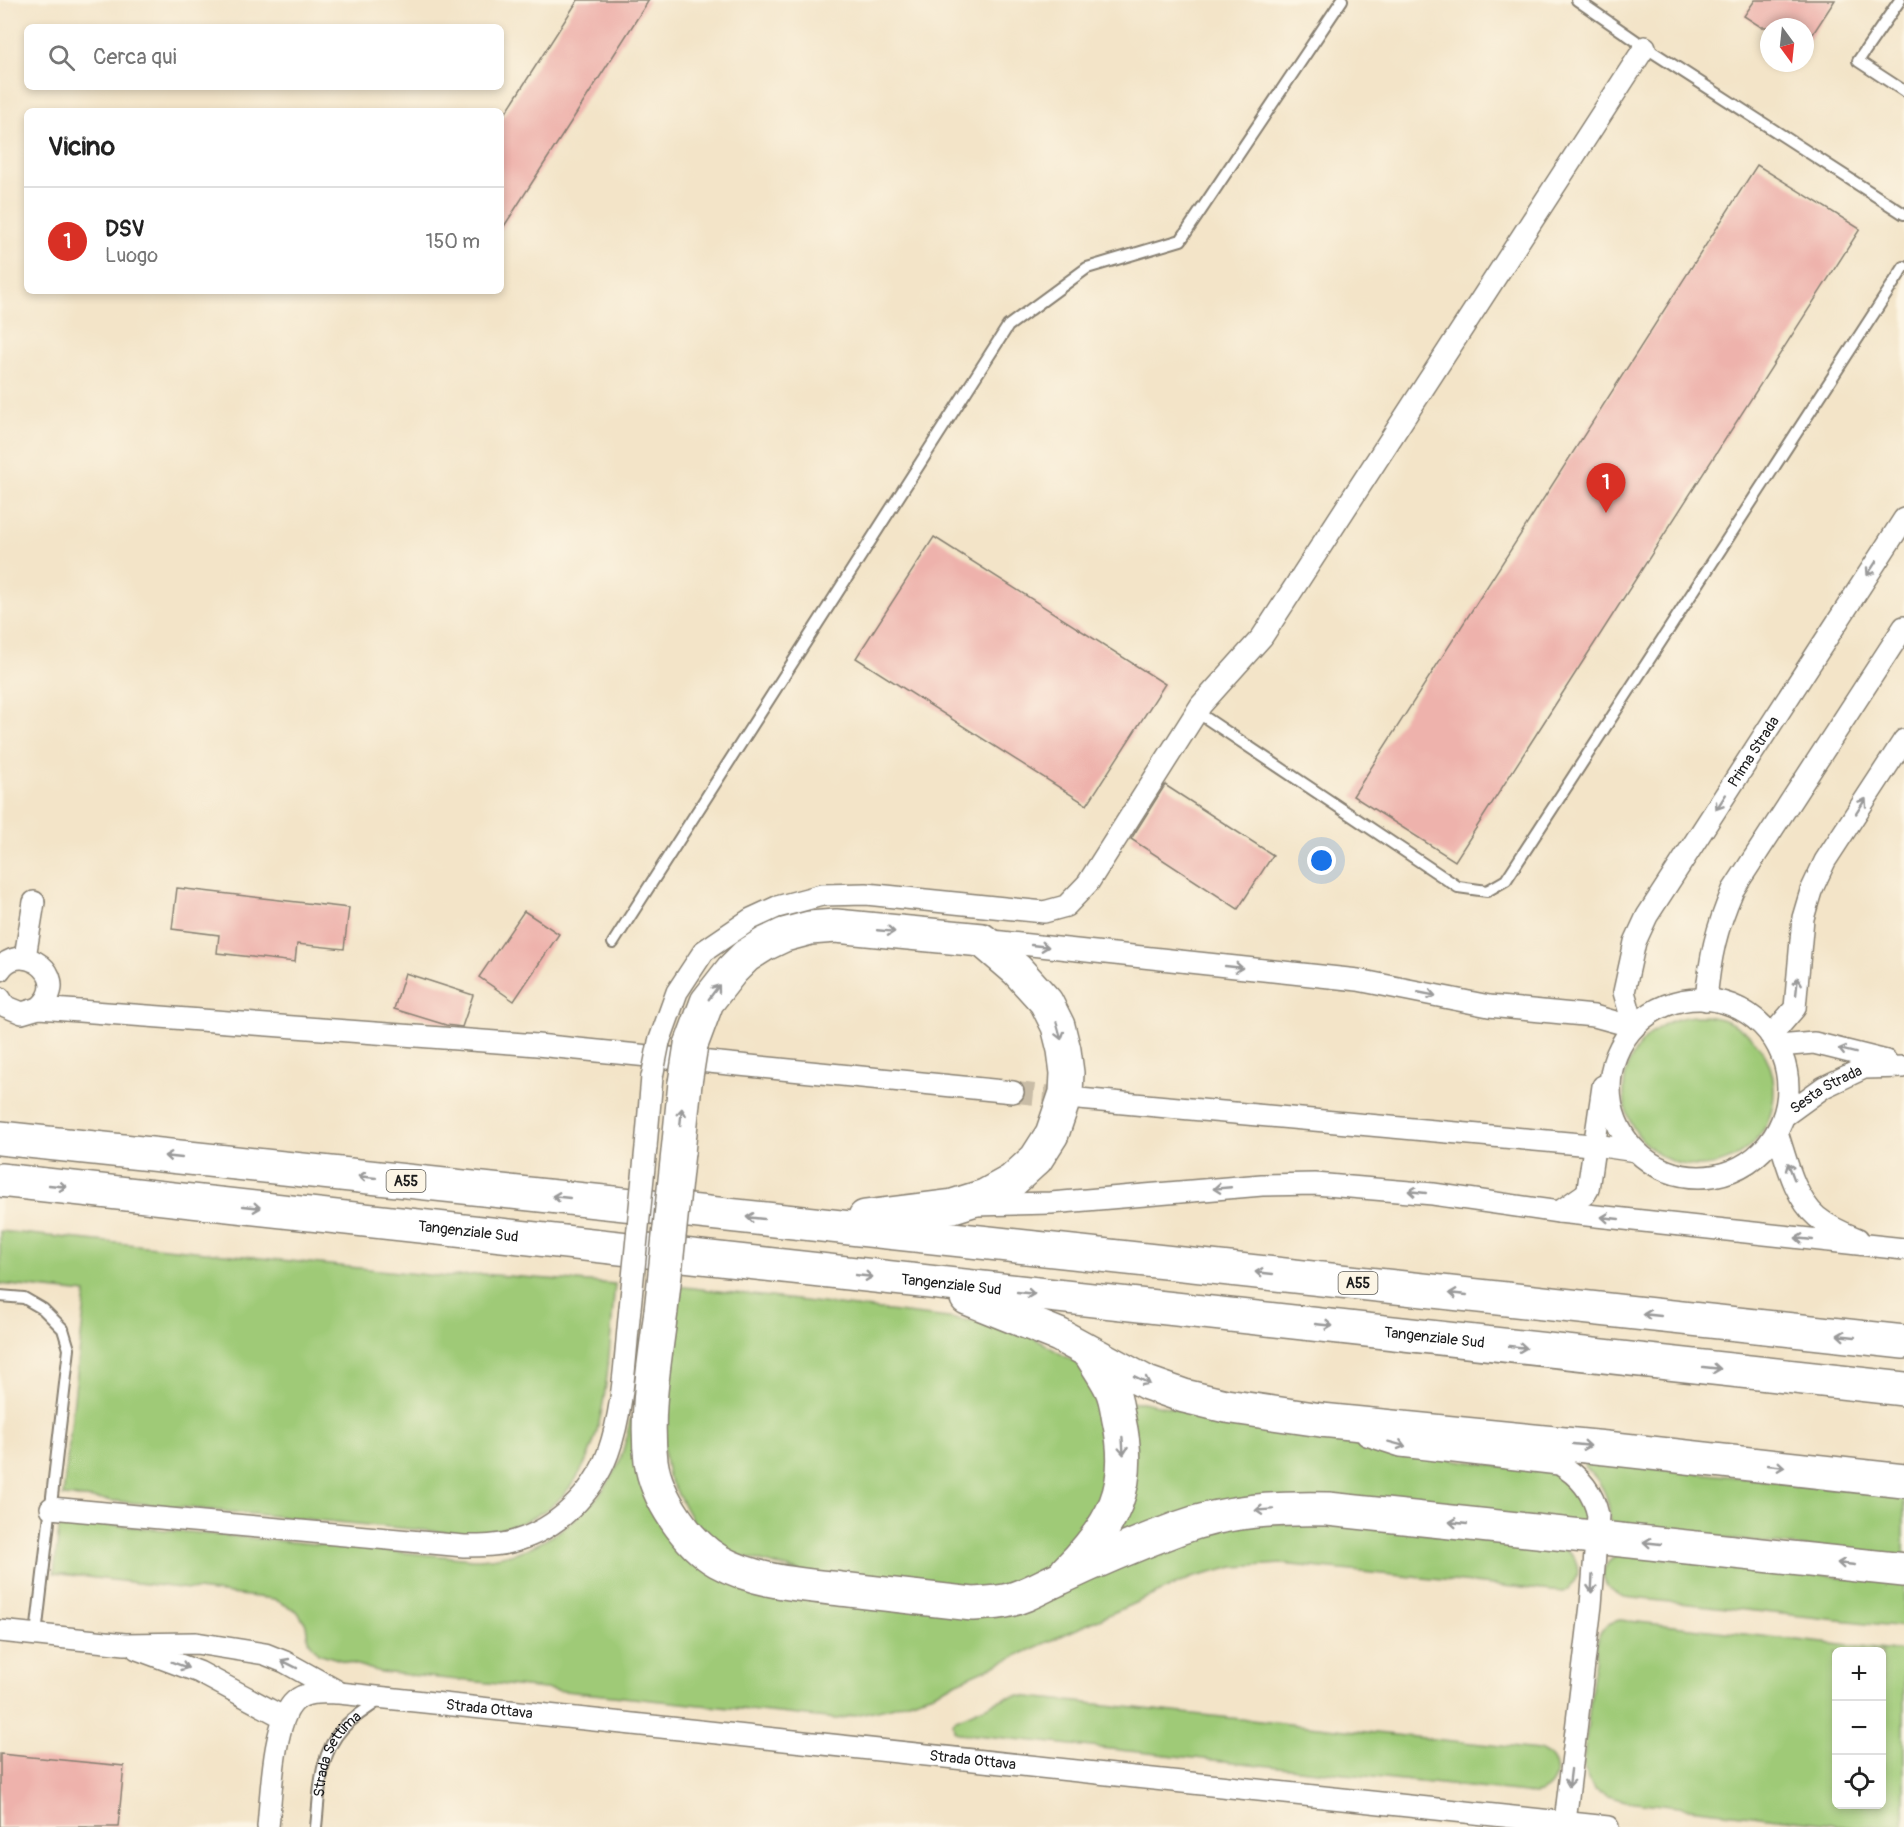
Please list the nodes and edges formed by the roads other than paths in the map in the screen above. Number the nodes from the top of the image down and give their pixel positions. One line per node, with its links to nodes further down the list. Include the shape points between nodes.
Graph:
1 (1342, 0): 14 (lane, via 1181,240 1087,268 1008,326)
2 (1576, 0): 4 (lane)
3 (1900, 0): 5 (lane, via 1858,61)
4 (1646, 47): 6 (lane); 10 (street, via 1262,637)
5 (1902, 87)
6 (1904, 214)
7 (1904, 267): 10 (lane, via 1506,880 1486,891 1458,887)
8 (1904, 519): 20 (street, Prima Strada, one-way to 20, via 1647,916 1635,942 1624,992)
9 (1904, 627): 17 (street, via 1733,890 1719,922)
10 (1197, 712): 22 (street, via 1088,883 1066,906 1044,912 866,894 822,895 777,907 751,919 704,951 677,992)
11 (1904, 740): 21 (street, one-way to 11, via 1795,1008 1803,918 1811,891 1825,861)
12 (34, 902): 15 (street)
13 (982, 940): 20 (street, one-way to 20, via 1358,980 1489,1006 1594,1016); 22 (highway, one-way to 13, via 718,985 746,956 784,935 836,926); 33 (highway, one-way to 33, via 1047,1002 1059,1026 1067,1073 1066,1093 1052,1134 1036,1159 1012,1181 985,1197)
14 (613, 943)
15 (25, 957): 16 (street, via 13,958); 19 (street, via 42,964 51,979 49,995)
16 (0, 970)
17 (1706, 1000): 20 (street, via 1667,1005); 21 (street, via 1743,1011)
18 (2, 1003): 19 (street, via 22,1013)
19 (39, 1008): 26 (street, via 537,1045)
20 (1625, 1025): 23 (street); 25 (street, Prima Strada)
21 (1775, 1041): 24 (street, Sesta Strada, one-way to 21, via 1814,1043); 28 (street, via 1786,1069 1788,1092)
22 (675, 1043): 40 (highway, one-way to 22, bridge, via 678,1152 685,1083); 40 (street, bridge, via 652,1077 646,1147)
23 (1620, 1047): 25 (street); 31 (street, via 1611,1078 1612,1109 1617,1125)
24 (1904, 1066): 28 (street, Sesta Strada, via 1864,1068 1824,1087)
25 (1602, 1090): 30 (street)
26 (1013, 1092)
27 (1079, 1099): 30 (street)
28 (1780, 1124): 31 (street, via 1760,1154 1737,1169 1711,1177 1683,1176 1658,1168); 36 (street, one-way to 28, via 1834,1229 1803,1201)
29 (0, 1138): 35 (highway, A55, one-way to 29)
30 (1594, 1146): 31 (street); 34 (street, via 1588,1189)
31 (1636, 1151)
32 (0, 1180): 38 (highway, Tangenziale Sud, one-way to 38)
33 (953, 1206): 34 (street, one-way to 33, via 1433,1194 1314,1184); 35 (highway)
34 (1558, 1212): 36 (street, one-way to 34)
35 (813, 1224): 41 (highway, A55, one-way to 35)
36 (1878, 1247): 37 (street)
37 (1904, 1250)
38 (926, 1282): 42 (highway, via 1059,1335); 43 (highway, Tangenziale Sud, one-way to 43)
39 (0, 1296): 46 (lane, via 24,1298 43,1309 63,1329 69,1349)
40 (645, 1310): 46 (street, via 608,1454 595,1479 575,1506 554,1522 515,1541 464,1546); 49 (highway, via 651,1465 669,1511 698,1546 717,1561 765,1579 973,1604 1005,1601)
41 (1904, 1342)
42 (1090, 1353): 44 (highway, one-way to 44, via 1147,1383 1184,1396); 49 (highway, one-way to 49, via 1112,1390 1124,1439 1124,1466 1112,1515 1090,1549)
43 (1904, 1389)
44 (1321, 1420): 45 (highway, one-way to 45); 47 (street, one-way to 47, via 1401,1446 1559,1464 1581,1481 1595,1502)
45 (1904, 1481)
46 (51, 1508): 51 (lane)
47 (1595, 1537): 48 (highway, one-way to 47); 49 (highway, one-way to 49, via 1328,1509 1252,1510 1179,1528); 56 (street, one-way to 56, via 1591,1605)
48 (1904, 1570)
49 (1061, 1578)
50 (0, 1631): 51 (street, Strada Ottava)
51 (36, 1635): 52 (street, Strada Ottava)
52 (125, 1644): 53 (street, Strada Ottava, one-way to 52, via 265,1654 196,1643); 55 (street, Strada Ottava, one-way to 55)
53 (339, 1693): 54 (street, Strada Ottava); 55 (street, Strada Ottava, via 312,1692)
54 (384, 1698): 56 (street, Strada Ottava); 58 (lane, Strada Settima, via 344,1727 330,1745 323,1764)
55 (289, 1709): 57 (street, via 276,1749)
56 (1565, 1822): 59 (street, Strada Ottava)
57 (268, 1827)
58 (316, 1827)
59 (1608, 1827)

